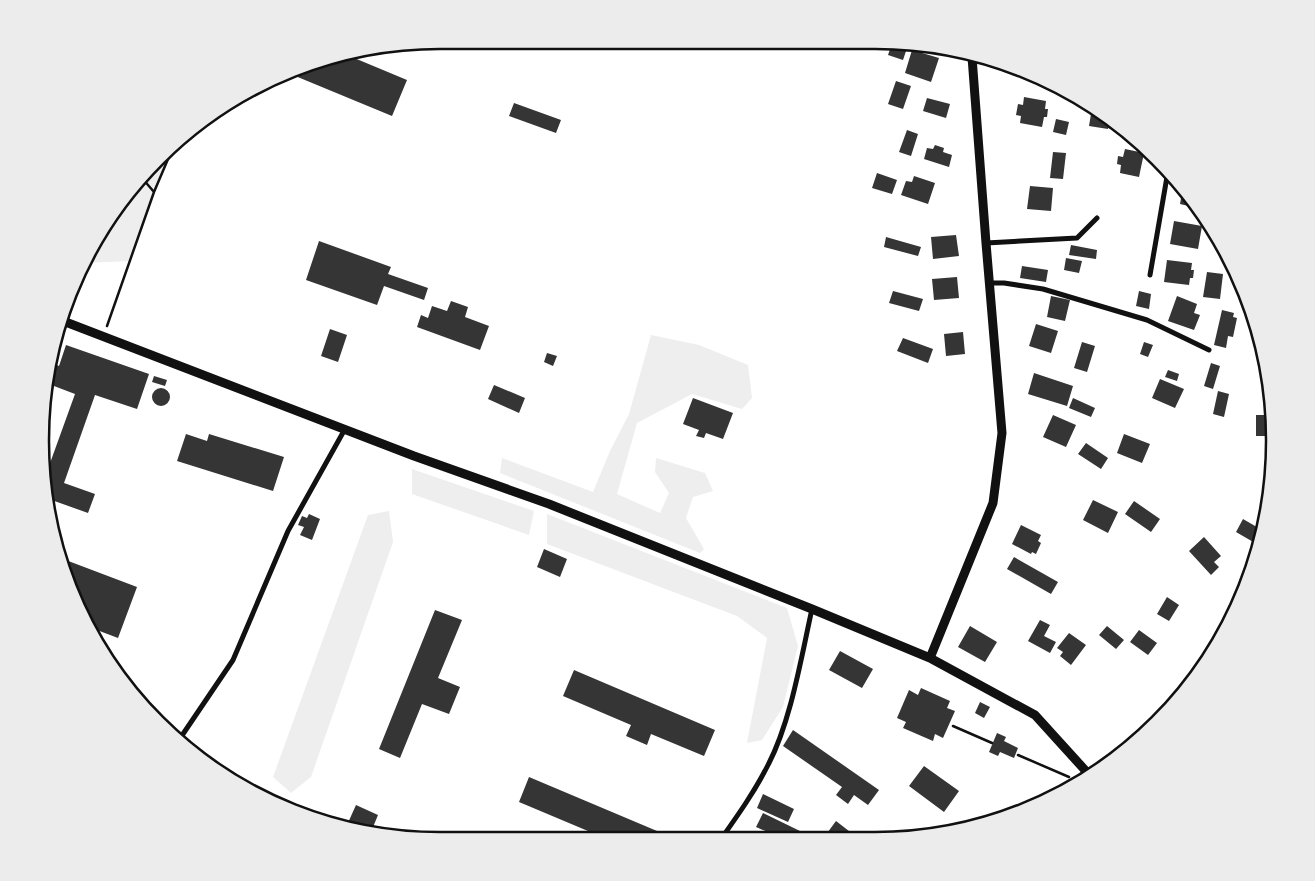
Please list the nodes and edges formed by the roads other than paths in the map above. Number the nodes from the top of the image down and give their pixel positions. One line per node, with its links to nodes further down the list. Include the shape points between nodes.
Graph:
1 (972, 61): 4 (street)
2 (1166, 179): 5 (street)
3 (1097, 218): 4 (street, via 1078,238)
4 (986, 243): 6 (street)
5 (1150, 275)
6 (989, 283): 8 (street, via 1043,289 1146,320); 11 (street, via 1002,433 993,503)
7 (67, 323): 9 (street)
8 (1209, 350)
9 (345, 429): 10 (street, via 549,504); 12 (street, via 288,531 233,660)
10 (812, 609): 11 (street); 14 (street, via 785,723 769,764)
11 (930, 658): 13 (street, via 1035,715)
12 (182, 735)
13 (1085, 770)
14 (726, 832)

